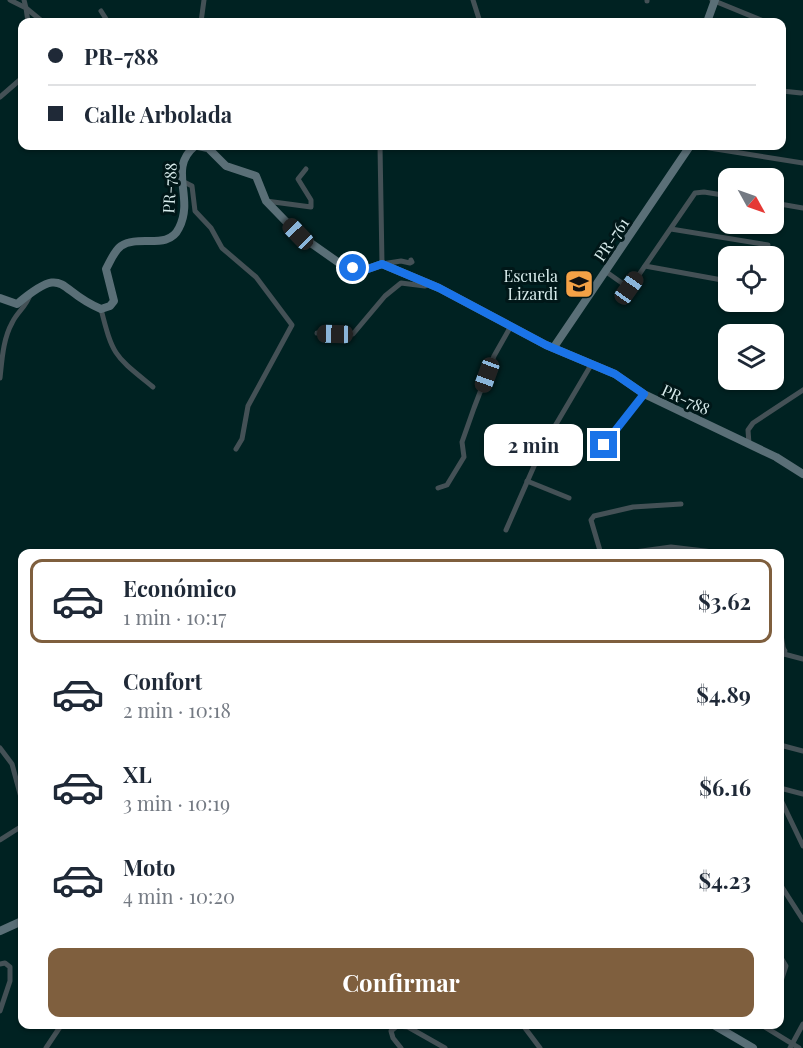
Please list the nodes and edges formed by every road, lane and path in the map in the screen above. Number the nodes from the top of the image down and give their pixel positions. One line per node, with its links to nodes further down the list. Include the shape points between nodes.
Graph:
1 (10, 0): 6 (street)
2 (24, 0): 6 (street)
3 (204, 0): 11 (street)
4 (473, 0): 12 (street)
5 (714, 0): 13 (street); 14 (street)
6 (26, 9): 8 (street); 9 (street)
7 (100, 11): 10 (street)
8 (27, 18)
9 (38, 18)
10 (105, 18)
11 (202, 18)
12 (479, 18)
13 (708, 18)
14 (757, 18)
15 (18, 81): 18 (street)
16 (786, 91): 17 (street)
17 (801, 93)
18 (0, 97)
19 (190, 150): 26 (street, PR-788 / PR-788, via 180,165)
20 (211, 150): 28 (street, PR-788 / PR-788, via 226,166 256,176)
21 (380, 150): 34 (street)
22 (687, 150): 36 (street, PR-761 / PR-761)
23 (722, 150): 24 (street)
24 (803, 163)
25 (306, 169): 28 (street, via 298,179 311,207)
26 (184, 182): 43 (street, PR-788 / PR-788, via 180,227 161,242 134,240 119,248 106,269 114,301); 54 (street, via 192,186 195,211 222,248 256,277 292,325 248,406 242,439)
27 (718, 194): 31 (street, via 695,194)
28 (266, 201): 34 (street, PR-788 / PR-788, via 298,234 342,265 362,271)
29 (784, 205): 30 (street)
30 (803, 208)
31 (671, 229): 32 (street); 35 (street)
32 (768, 245)
33 (411, 260): 34 (street, via 410,264)
34 (382, 264): 38 (street, PR-788 / PR-788)
35 (645, 266): 37 (street); 39 (street)
36 (605, 271): 39 (street); 46 (street, PR-761 / PR-761)
37 (718, 279)
38 (439, 288): 44 (street, PR-788 / PR-788); 45 (street, via 401,283 353,334)
39 (629, 288): 41 (street)
40 (29, 294): 42 (street, via 17,304); 43 (street, via 45,282 62,282 88,304); 48 (street, via 27,305 12,322)
41 (625, 295)
42 (0, 298)
43 (101, 309): 49 (street, via 116,358)
44 (511, 326): 46 (street, PR-788 / PR-788); 57 (street, via 494,356 474,408 462,442 464,457 447,484)
45 (317, 333)
46 (554, 347): 47 (street, PR-788 / PR-788)
47 (591, 365): 51 (street, PR-788 / PR-788, via 615,374); 56 (street)
48 (0, 378)
49 (153, 387)
50 (803, 390): 52 (street, via 753,423 748,430)
51 (644, 394): 52 (street, PR-788 / PR-788); 53 (street)
52 (749, 444): 55 (street, PR-788 / PR-788)
53 (604, 445)
54 (236, 449)
55 (803, 474)
56 (527, 481): 58 (street); 60 (street)
57 (438, 489)
58 (569, 498)
59 (681, 504): 61 (street, via 633,507 594,516 591,520)
60 (506, 530)
61 (600, 549)
62 (656, 549): 63 (street)
63 (688, 549)
64 (784, 656): 65 (street)
65 (803, 659)
66 (784, 746): 68 (street)
67 (0, 748): 69 (street, via 12,764)
68 (803, 751)
69 (18, 786)
70 (784, 791): 71 (street)
71 (803, 794)
72 (784, 807): 75 (street)
73 (18, 829): 74 (street)
74 (0, 840)
75 (802, 845)
76 (784, 890): 77 (street)
77 (803, 920)
78 (18, 923): 79 (street)
79 (0, 931)
80 (0, 964): 81 (street, via 10,967 10,981)
81 (0, 1011)
82 (803, 1024): 90 (street)
83 (59, 1029): 91 (street)
84 (393, 1029): 92 (street, via 393,1038)
85 (410, 1029): 93 (street)
86 (526, 1029): 94 (street)
87 (720, 1029): 89 (street)
88 (767, 1029): 90 (street)
89 (747, 1046)
90 (791, 1046): 95 (street)
91 (46, 1048)
92 (401, 1048)
93 (445, 1048)
94 (540, 1048)
95 (799, 1048)

